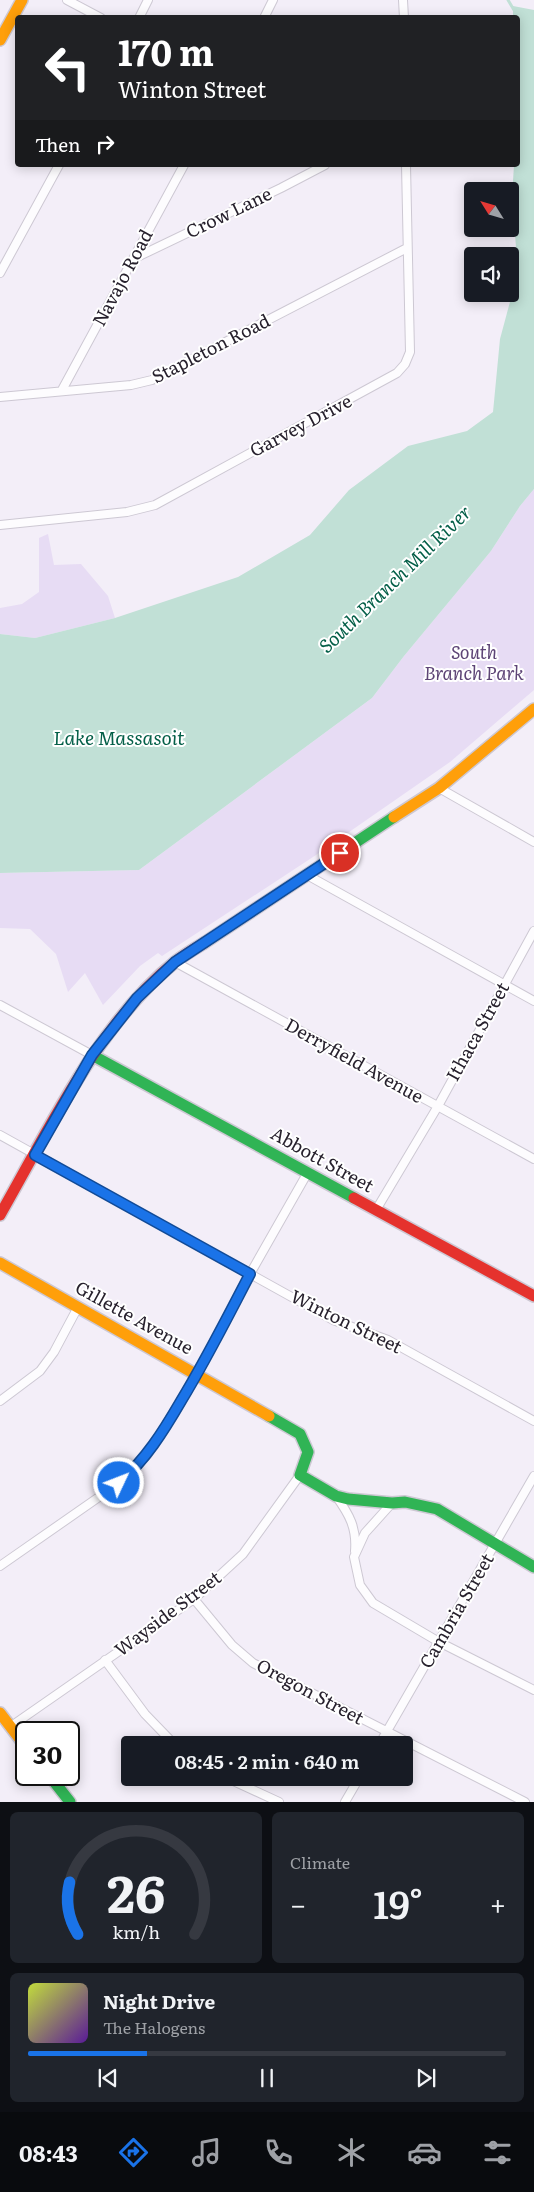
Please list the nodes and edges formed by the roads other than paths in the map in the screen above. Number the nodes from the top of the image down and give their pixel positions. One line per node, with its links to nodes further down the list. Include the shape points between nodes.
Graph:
1 (22, 0): 10 (street)
2 (67, 0): 6 (street)
3 (148, 0): 7 (street)
4 (273, 0): 8 (street)
5 (403, 0): 9 (street)
6 (95, 15)
7 (140, 15)
8 (266, 15)
9 (404, 15)
10 (0, 40)
11 (57, 167): 17 (street)
12 (183, 167): 16 (street, Navajo Road)
13 (321, 167): 16 (street, Crow Lane)
14 (406, 167): 15 (street, Garvey Drive)
15 (407, 248): 18 (street, Stapleton Road, via 152,380); 20 (street, Garvey Drive, via 410,352 405,364 393,377 155,505 127,512)
16 (133, 259): 18 (street, Navajo Road)
17 (0, 273)
18 (62, 390): 19 (street, Stapleton Road)
19 (0, 397)
20 (0, 525)
21 (534, 709): 22 (street)
22 (439, 788): 23 (street); 24 (street)
23 (534, 842)
24 (307, 875): 26 (street); 27 (street)
25 (534, 931): 27 (street, Ithaca Street)
26 (175, 962): 30 (street, via 137,998); 31 (street, Derryfield Avenue)
27 (504, 985): 28 (street); 31 (street, Ithaca Street)
28 (534, 1001)
29 (0, 1005): 30 (street)
30 (92, 1055): 33 (street); 35 (street, Abbott Street)
31 (438, 1106): 34 (street, Derryfield Avenue); 36 (street, Ithaca Street)
32 (0, 1135): 33 (street, Winton Street)
33 (35, 1155): 37 (street); 39 (street, Winton Street)
34 (534, 1158)
35 (308, 1172): 36 (street, Abbott Street); 39 (street)
36 (376, 1210): 40 (street, Abbott Street)
37 (0, 1215)
38 (0, 1264): 41 (street, Gillette Avenue)
39 (250, 1274): 42 (street); 44 (street, Winton Street, via 340,1323 388,1340)
40 (534, 1296)
41 (78, 1307): 42 (street, Gillette Avenue); 43 (street, via 40,1371)
42 (197, 1374): 45 (street, Gillette Avenue, via 300,1434 308,1452); 51 (street, via 158,1440 136,1468)
43 (0, 1401)
44 (534, 1421)
45 (300, 1474): 47 (street); 53 (street, Wayside Street, via 243,1554)
46 (534, 1476): 49 (street, Cambria Street)
47 (336, 1496): 48 (street); 50 (street, via 353,1523 356,1537)
48 (392, 1503): 49 (street, via 415,1503 437,1509); 50 (street, via 365,1533)
49 (495, 1544): 52 (street); 54 (street, Cambria Street)
50 (354, 1557): 54 (street, via 360,1585 373,1604)
51 (0, 1566)
52 (534, 1568)
53 (194, 1599): 55 (street, Wayside Street); 59 (street, Oregon Street, via 228,1641 247,1658)
54 (439, 1642): 56 (street); 59 (street, Cambria Street)
55 (105, 1660): 58 (street, Wayside Street); 61 (street, via 145,1714)
56 (534, 1690)
57 (0, 1713): 58 (street)
58 (10, 1727): 60 (street)
59 (387, 1732): 62 (street, Cambria Street); 69 (street, Oregon Street)
60 (15, 1733)
61 (166, 1736)
62 (385, 1736)
63 (58, 1786): 66 (street)
64 (245, 1786): 67 (street)
65 (354, 1786): 68 (street)
66 (70, 1802)
67 (279, 1802)
68 (345, 1802)
69 (525, 1802)

